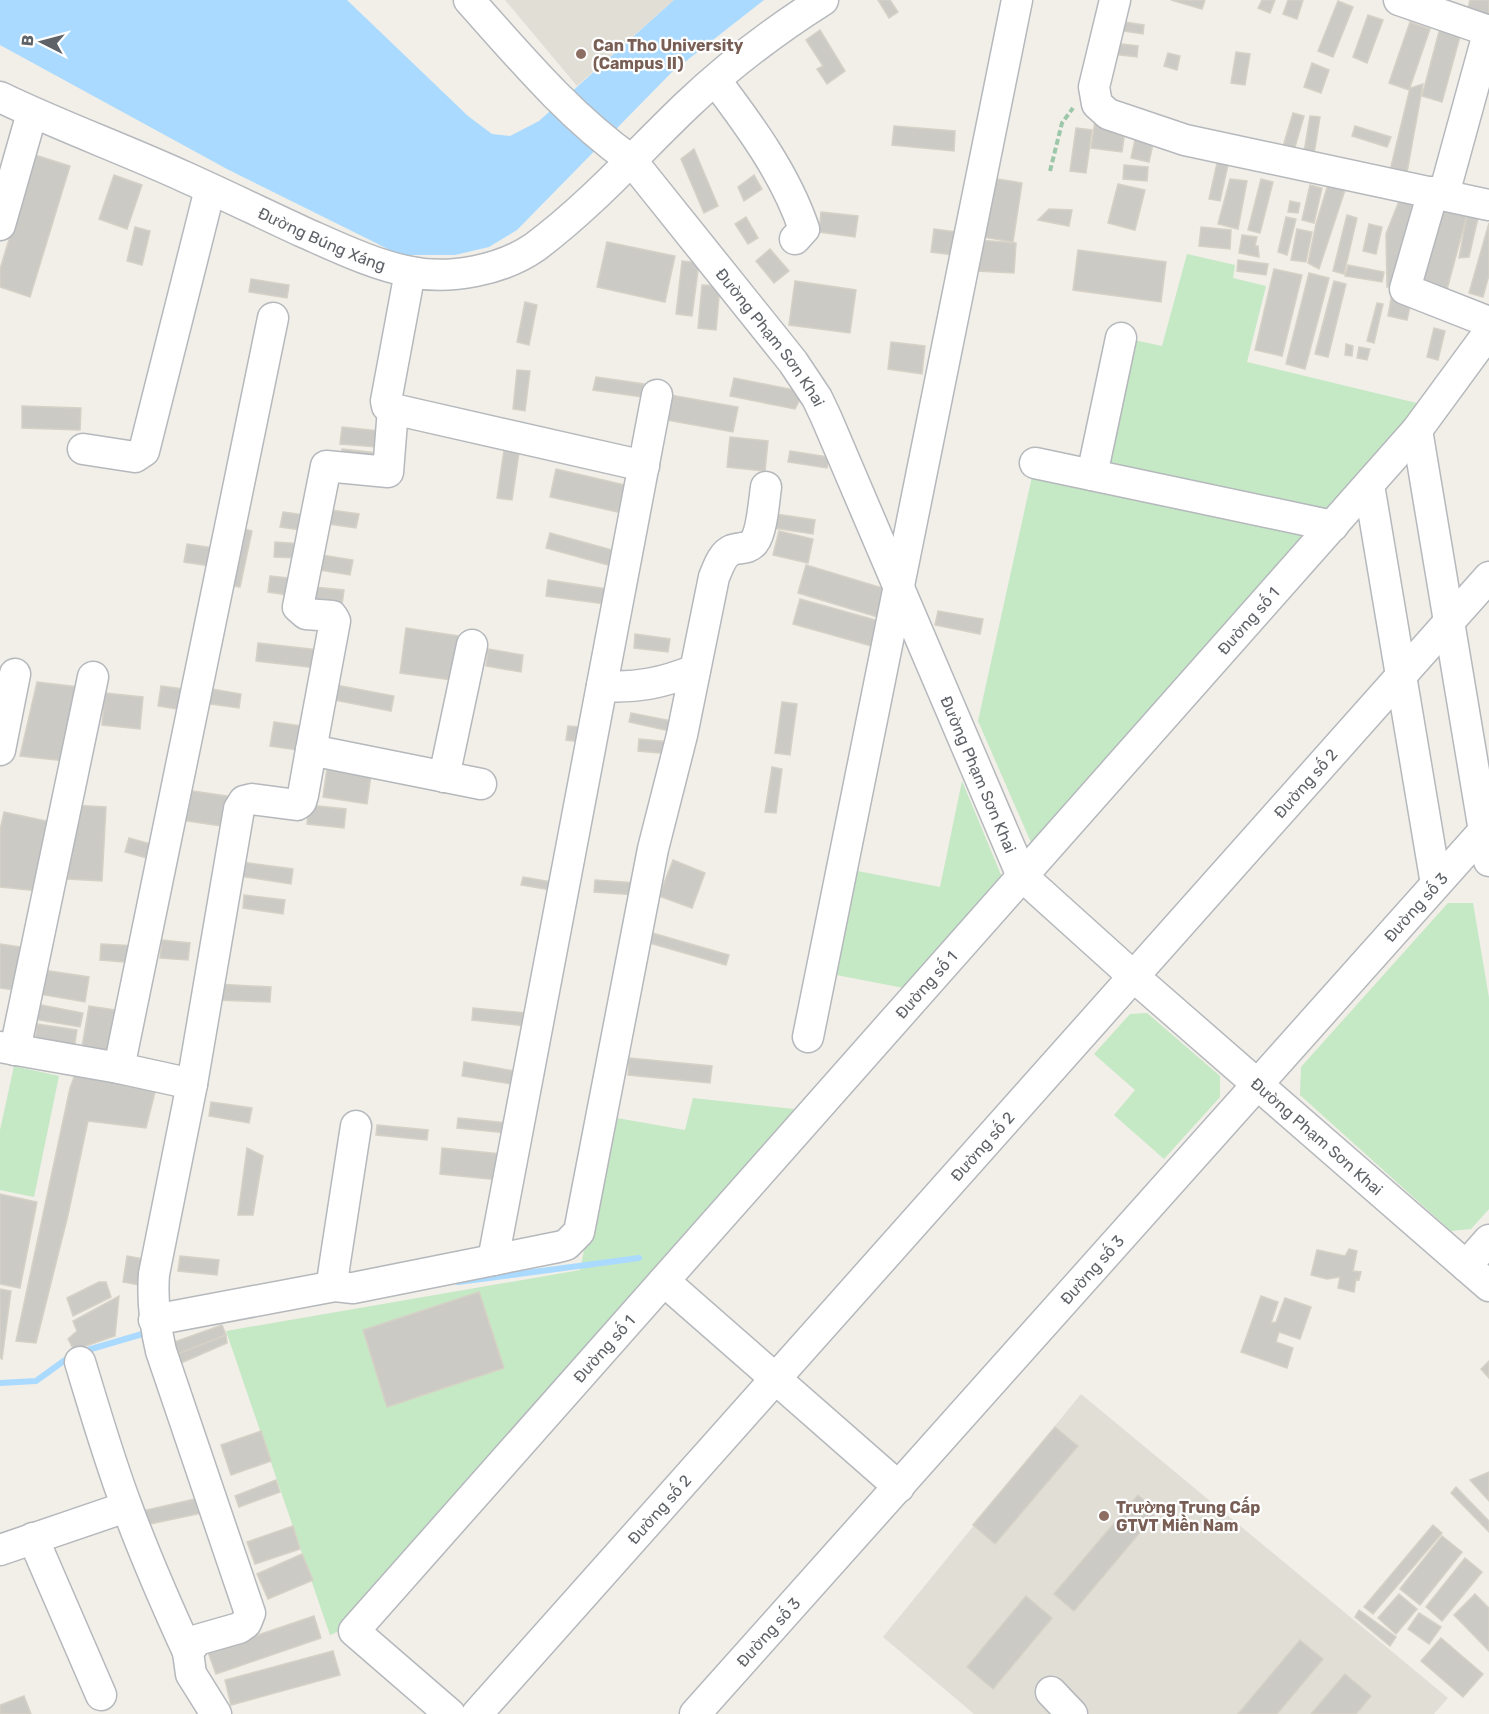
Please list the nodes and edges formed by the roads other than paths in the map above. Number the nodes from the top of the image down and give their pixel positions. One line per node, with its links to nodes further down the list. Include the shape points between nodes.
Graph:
1 (469, 0): 11 (street, Đường Phạm Sơn Khai, via 552,93)
2 (823, 0): 8 (street, Đường Búng Xáng, via 752,49)
3 (1017, 0): 33 (street)
4 (1115, 0): 13 (street, via 1094,87 1097,104 1108,114 1185,140)
5 (1399, 0): 6 (street)
6 (1463, 11): 7 (street)
7 (1489, 31): 13 (street)
8 (716, 81): 11 (street, Đường Búng Xáng); 16 (street, via 746,120 795,202 804,229)
9 (0, 97): 10 (street, Đường Búng Xáng)
10 (32, 113): 12 (street, Đường Búng Xáng); 15 (street)
11 (624, 155): 17 (street, Đường Búng Xáng, via 580,209 533,248 489,269 442,276); 33 (street, Đường Phạm Sơn Khai, via 804,376 826,417)
12 (210, 189): 17 (street, Đường Búng Xáng, via 345,251); 25 (street, via 144,451 135,457)
13 (1439, 193): 14 (street); 19 (street, via 1405,289)
14 (1489, 205)
15 (0, 225)
16 (795, 240)
17 (410, 272): 23 (street, via 386,401)
18 (273, 318): 52 (street)
19 (1489, 322)
20 (1489, 332): 24 (street, Đường số 1)
21 (1121, 338): 28 (street)
22 (657, 395): 27 (street)
23 (393, 409): 27 (street); 42 (street, via 388,472 326,466 298,607 306,614 332,616 335,621)
24 (1417, 430): 29 (street, Đường số 1); 34 (street)
25 (83, 448)
26 (1035, 462): 28 (street)
27 (644, 466): 40 (street)
28 (1092, 475): 31 (street)
29 (1369, 485): 31 (street, Đường số 1); 38 (street)
30 (766, 487): 36 (street, via 754,542 725,555 714,577)
31 (1333, 526): 47 (street, Đường số 1)
32 (1489, 577): 34 (street, Đường số 2)
33 (898, 588): 47 (street, Đường Phạm Sơn Khai); 50 (street)
34 (1449, 622): 38 (street, Đường số 2); 45 (street)
35 (472, 645): 43 (street)
36 (695, 670): 40 (street, via 652,684); 57 (street, via 653,849 579,1232 566,1245)
37 (15, 674): 41 (street)
38 (1401, 676): 48 (street); 49 (street, Đường số 2)
39 (93, 677): 51 (street)
40 (602, 686): 57 (street)
41 (0, 750)
42 (311, 750): 43 (street); 53 (street, via 303,795 297,806 252,799 239,808)
43 (444, 777): 44 (street)
44 (481, 784)
45 (1486, 828): 46 (street); 48 (street, Đường số 3)
46 (1489, 861)
47 (1022, 876): 49 (street, Đường Phạm Sơn Khai); 59 (street, Đường số 1)
48 (1436, 884): 54 (street, Đường số 3)
49 (1133, 976): 54 (street, Đường Phạm Sơn Khai); 64 (street, Đường số 2)
50 (808, 1037)
51 (8, 1049): 52 (street)
52 (119, 1068): 53 (street)
53 (192, 1084): 62 (street, via 154,1274)
54 (1258, 1085): 58 (street, Đường Phạm Sơn Khai); 65 (street, Đường số 3)
55 (356, 1126): 60 (street, via 334,1262)
56 (1489, 1240): 58 (street)
57 (494, 1260): 60 (street, via 353,1288)
58 (1466, 1266): 61 (street, Đường Phạm Sơn Khai)
59 (664, 1281): 64 (street); 73 (street, Đường số 1, via 354,1631)
60 (335, 1286): 62 (street)
61 (1489, 1286)
62 (154, 1320): 69 (street, via 161,1351 250,1613 239,1628 197,1640)
63 (81, 1362): 66 (street)
64 (775, 1378): 65 (street); 74 (street, Đường số 2)
65 (899, 1487): 75 (street, Đường số 3)
66 (126, 1507): 67 (street); 69 (street)
67 (33, 1538): 68 (street); 71 (street)
68 (0, 1550)
69 (188, 1652): 72 (street, via 190,1674)
70 (1051, 1692): 76 (street)
71 (101, 1695)
72 (216, 1714)
73 (450, 1714)
74 (477, 1714)
75 (695, 1714)
76 (1072, 1714)

